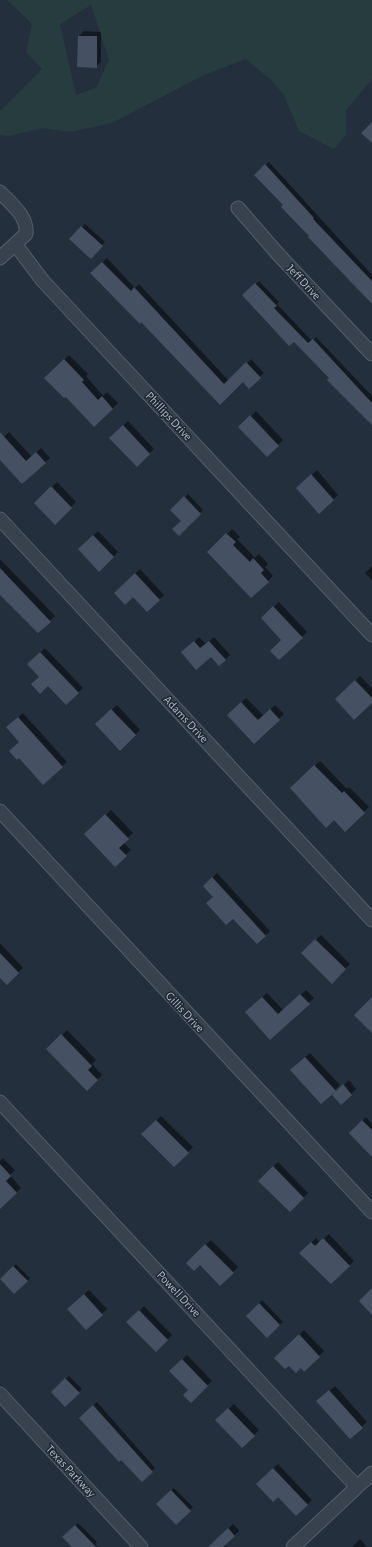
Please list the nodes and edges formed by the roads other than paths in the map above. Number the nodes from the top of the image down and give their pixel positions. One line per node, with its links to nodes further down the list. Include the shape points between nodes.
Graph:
1 (0, 192): 3 (street, via 25,222 26,234)
2 (238, 208): 5 (street, Jeff Drive)
3 (15, 244): 4 (street); 7 (street, Phillips Drive, via 43,281)
4 (0, 258)
5 (372, 354)
6 (0, 518): 9 (street, Adams Drive)
7 (372, 635)
8 (0, 811): 11 (street, Gillis Drive)
9 (372, 920)
10 (0, 1102): 14 (street, Powell Drive)
11 (372, 1212)
12 (0, 1394): 15 (street, Texas Parkway)
13 (372, 1473): 14 (street)
14 (357, 1487): 16 (street)
15 (141, 1547)
16 (293, 1547)

